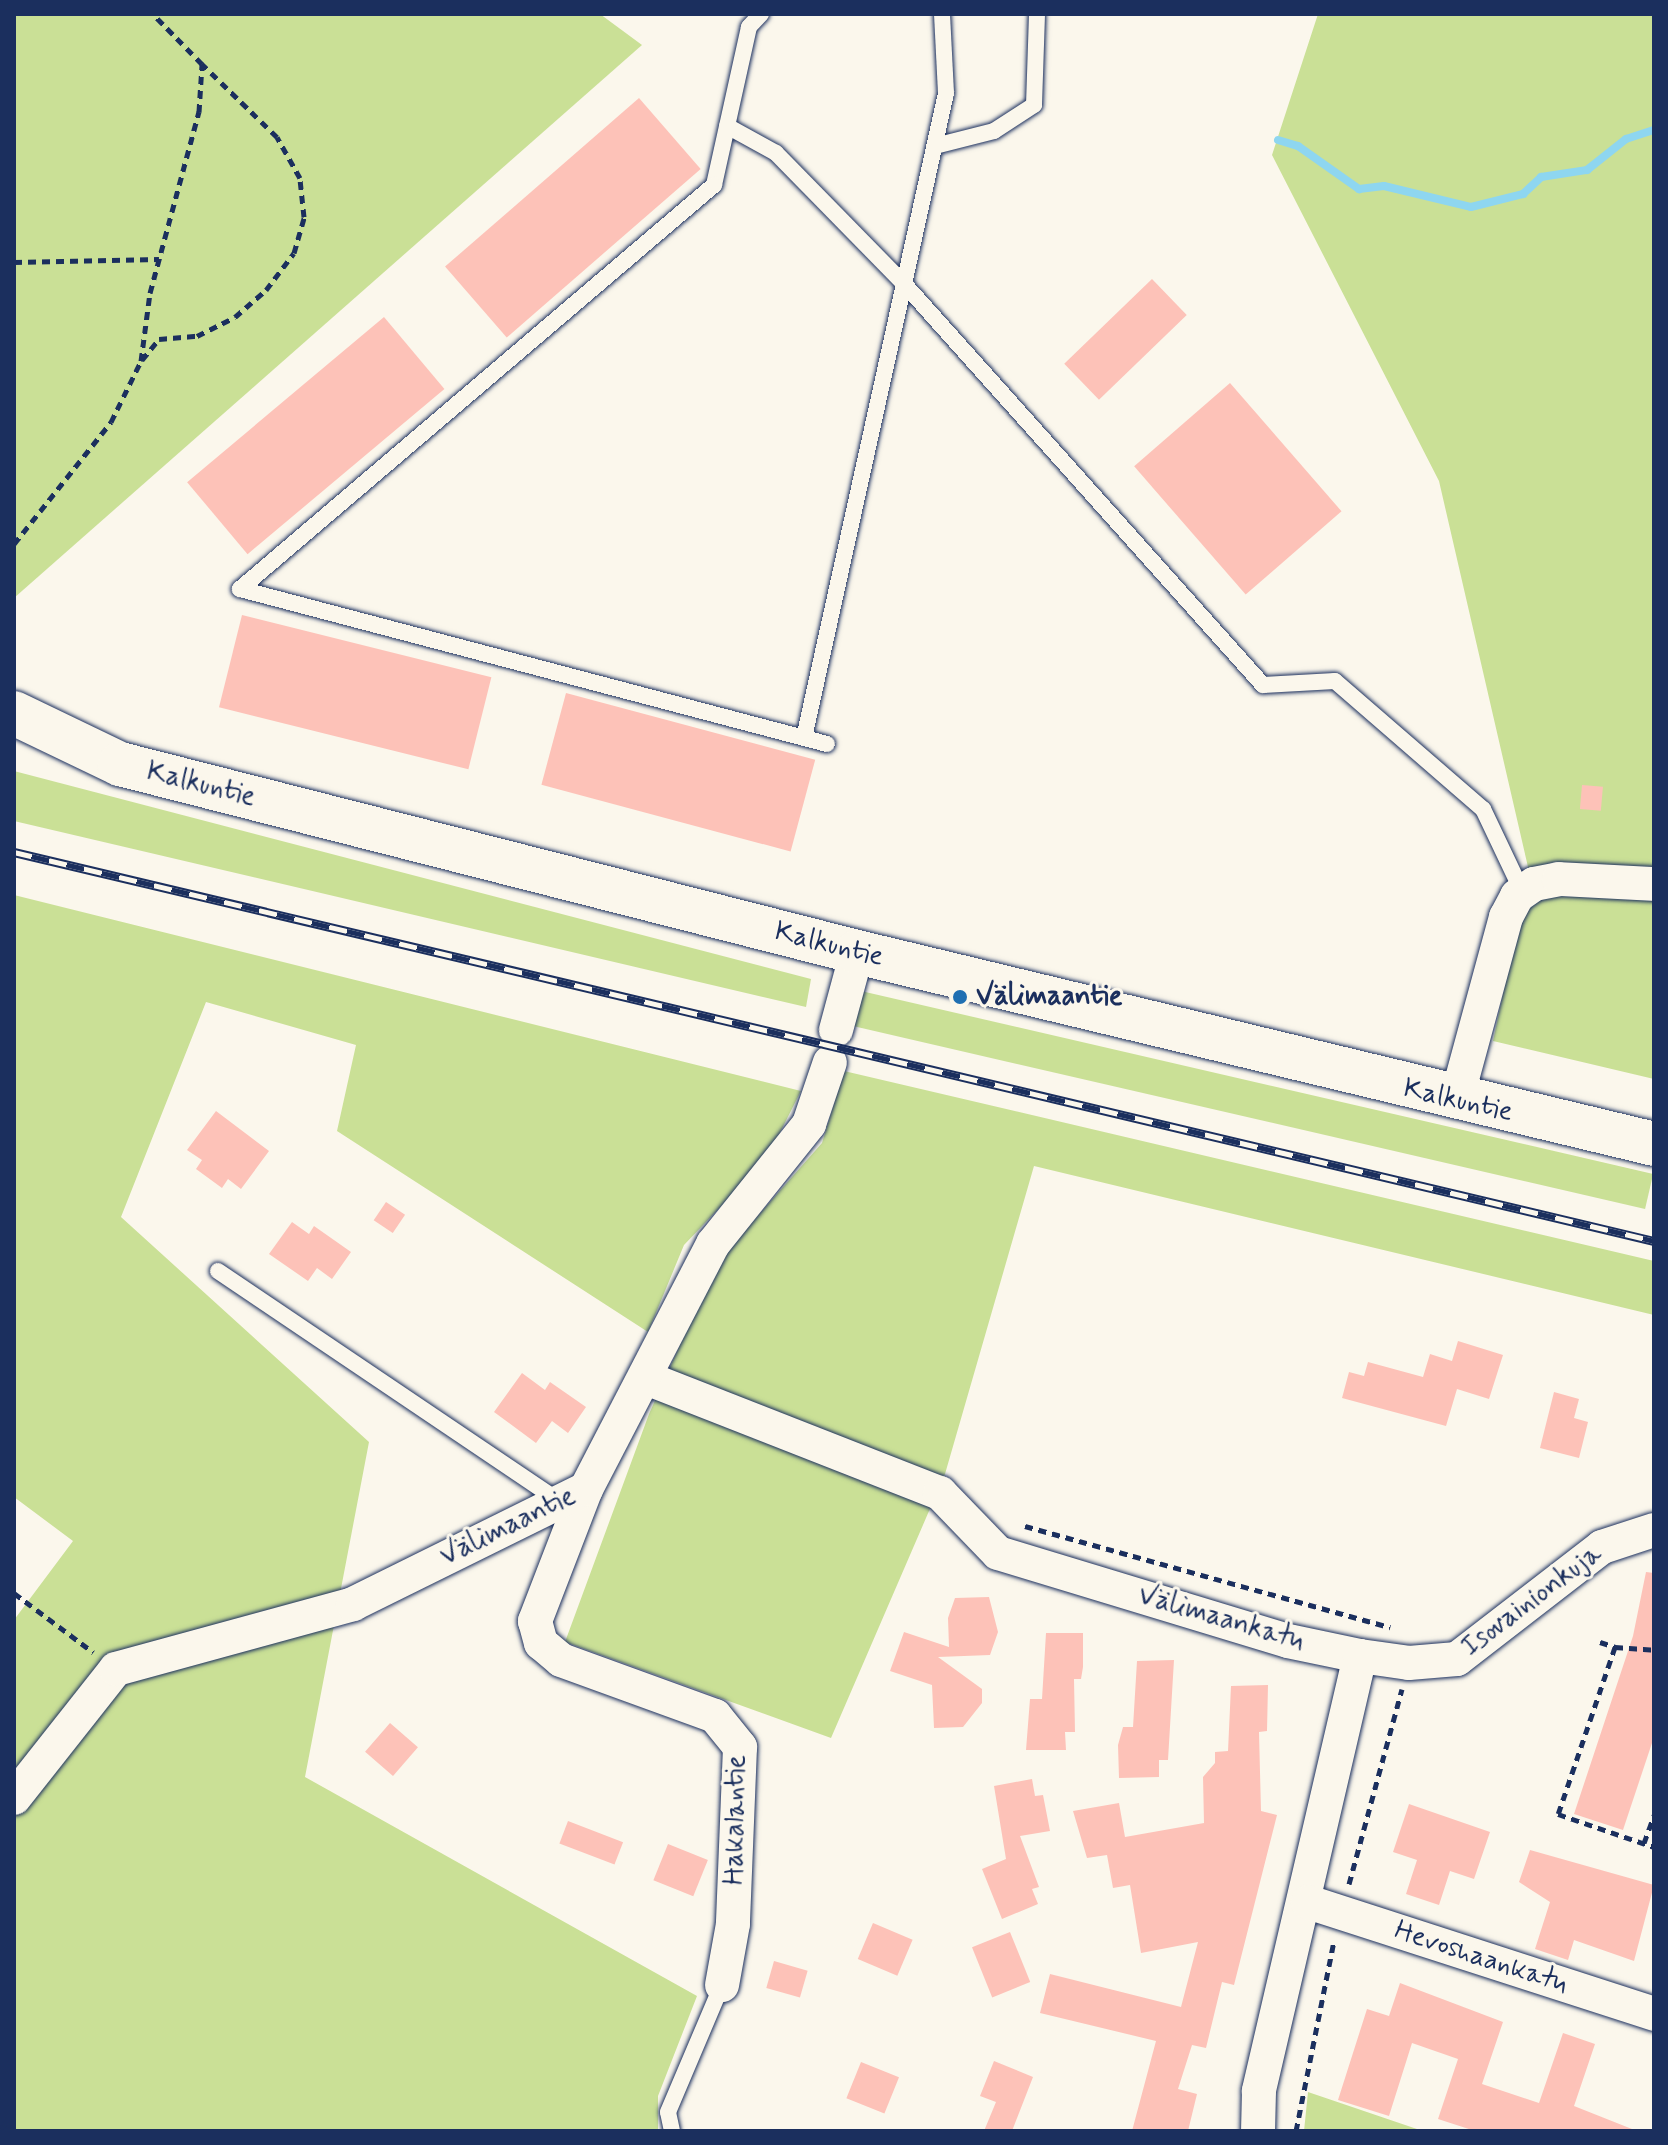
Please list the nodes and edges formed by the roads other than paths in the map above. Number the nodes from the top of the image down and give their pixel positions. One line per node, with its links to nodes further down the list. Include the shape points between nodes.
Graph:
1 (761, 14): 4 (lane, via 749,27)
2 (942, 14): 5 (lane, via 946,93)
3 (1037, 14): 5 (lane, via 1034,105 994,131)
4 (727, 126): 6 (lane, via 776,153); 8 (lane, via 714,185 240,589)
5 (935, 146): 6 (lane)
6 (907, 287): 8 (lane); 11 (lane, via 1263,685 1335,681 1483,809)
7 (19, 725): 12 (street, Kalkuntie, via 120,764)
8 (804, 738): 9 (lane)
9 (827, 744)
10 (1654, 884): 11 (street, via 1559,879)
11 (1522, 891): 13 (street, via 1506,917)
12 (857, 952): 13 (street, Kalkuntie); 16 (street, Välimaantie, via 809,1124 713,1244)
13 (1456, 1101): 14 (street, Kalkuntie)
14 (1654, 1144)
15 (218, 1271): 17 (lane)
16 (646, 1378): 17 (street, Välimaantie); 19 (street, Välimaankatu, via 940,1493 998,1553 1288,1641)
17 (573, 1495): 20 (street, Välimaantie, via 353,1604 116,1669); 22 (street, Hakalantie, via 535,1621 541,1643 561,1660 715,1716 740,1747 733,1924)
18 (1654, 1530): 19 (street, Isovainionkuja, via 1602,1547 1476,1649 1437,1663)
19 (1360, 1656): 21 (street)
20 (14, 1798)
21 (1308, 1902): 23 (street, Hevoshaankatu); 25 (street, via 1259,2091)
22 (722, 1985): 24 (lane, Hakalantie, via 668,2112)
23 (1654, 2014)
24 (672, 2131)
25 (1258, 2131)

